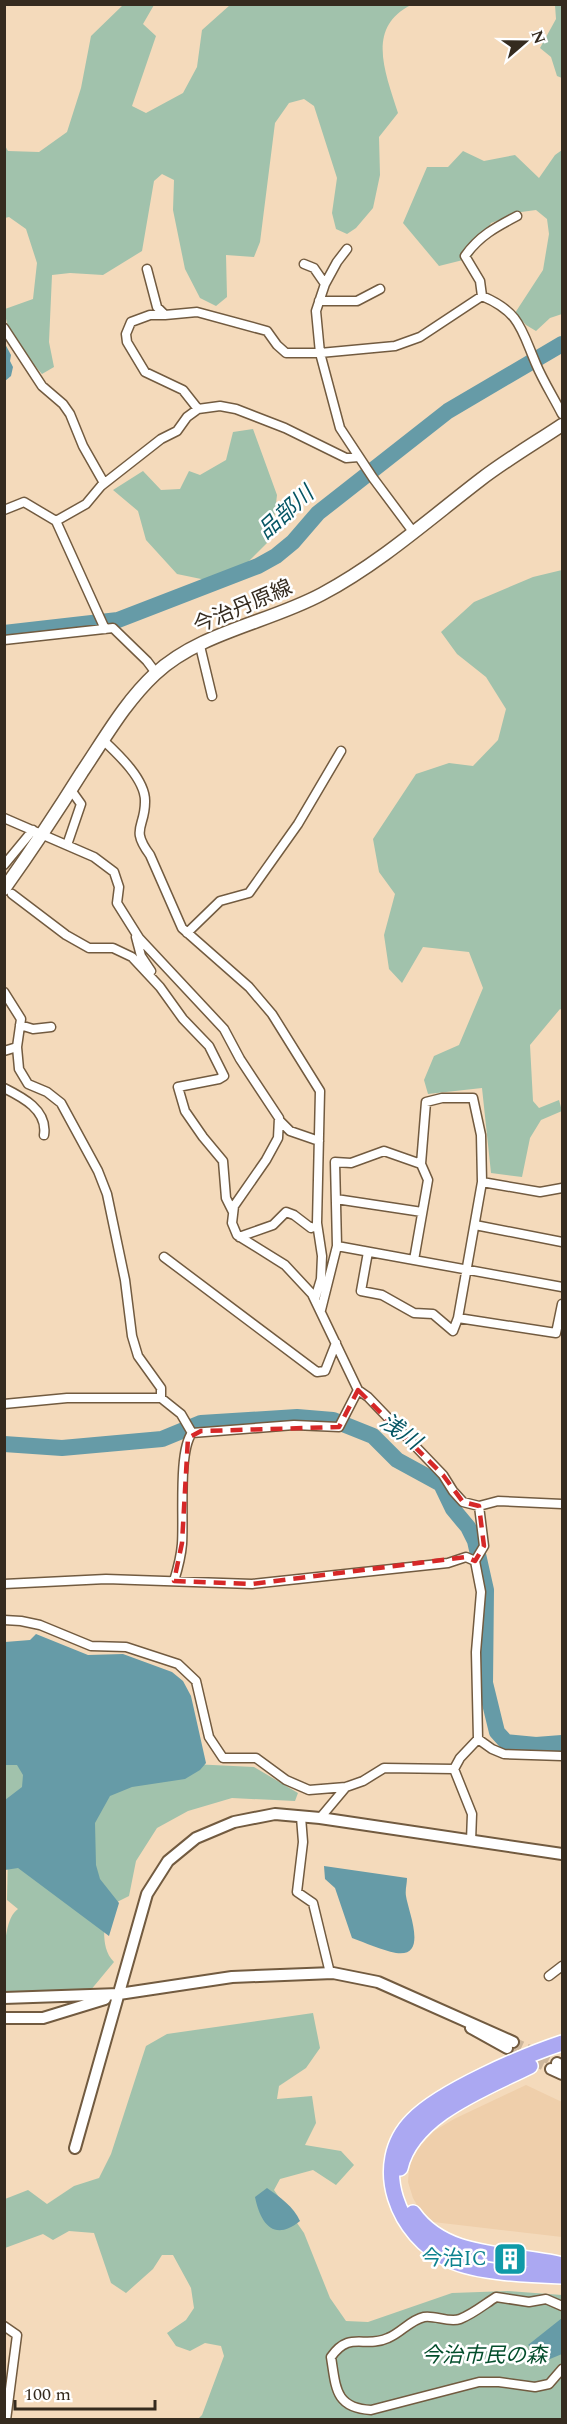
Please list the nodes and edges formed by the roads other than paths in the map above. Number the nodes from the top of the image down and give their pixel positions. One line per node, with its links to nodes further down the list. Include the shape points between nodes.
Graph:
1 (517, 216): 7 (street, via 474,242 465,256 480,281)
2 (347, 249): 5 (street)
3 (304, 264): 5 (street, via 314,267)
4 (147, 269): 9 (street, via 157,307)
5 (325, 284): 8 (street)
6 (380, 290): 8 (street, via 357,301)
7 (482, 296): 11 (street, via 420,337 395,346); 13 (street, via 495,301 522,326)
8 (319, 301): 11 (street, via 316,318)
9 (165, 315): 11 (street, via 197,312 214,316 267,331 286,353); 12 (street, via 150,315 131,322 127,342 145,372 183,390)
10 (4, 328): 16 (street, via 42,386 70,414)
11 (320, 353): 15 (street, via 340,428)
12 (198, 409): 15 (street, via 236,409 346,458); 16 (street, via 177,430)
13 (562, 414)
14 (562, 425): 19 (main road, 今治丹原線, via 481,479)
15 (359, 457): 19 (street)
16 (104, 483): 18 (street, via 86,504)
17 (4, 510): 18 (street, via 24,502)
18 (56, 520): 20 (street)
19 (414, 533): 22 (main road, 今治丹原線, via 321,595)
20 (105, 629): 21 (street); 23 (street, via 112,628)
21 (4, 640)
22 (200, 646): 23 (main road, 今治丹原線); 24 (street)
23 (156, 673): 25 (main road, 今治丹原線, via 126,705)
24 (212, 696)
25 (103, 740): 27 (main road, 今治丹原線); 34 (street, via 123,759 142,787 146,802 138,830)
26 (341, 751): 34 (street, via 298,824 249,893 220,902)
27 (71, 790): 29 (main road, 今治丹原線); 30 (street, via 81,804)
28 (4, 818): 29 (street)
29 (38, 832): 30 (street); 31 (street); 32 (main road, 今治丹原線)
30 (67, 845): 33 (street, via 94,857 114,872 119,887 117,903)
31 (4, 865)
32 (8, 892): 35 (street, via 89,948 113,948 132,957)
33 (136, 933): 35 (street, via 141,956); 41 (street, via 224,1029)
34 (187, 933): 43 (street, via 249,987 297,1050 320,1091)
35 (160, 987): 49 (street, via 209,1046 224,1076 178,1087 185,1111 222,1161 226,1198)
36 (4, 992): 37 (street, via 21,1019)
37 (20, 1025): 38 (street, via 33,1029); 39 (street)
38 (51, 1027)
39 (9, 1051): 66 (street, via 28,1084 61,1103 98,1171 107,1194 125,1280 132,1336 138,1356 161,1388)
40 (4, 1088): 42 (street, via 38,1110)
41 (279, 1120): 43 (street, via 290,1131); 49 (street, via 278,1138)
42 (44, 1135)
43 (319, 1141): 50 (street)
44 (421, 1164): 45 (street, via 426,1102 473,1098 481,1135); 47 (street, via 384,1150 351,1163 335,1162); 48 (street, via 428,1180)
45 (482, 1182): 46 (street, via 540,1192); 51 (street)
46 (562, 1188)
47 (336, 1199): 48 (street); 54 (street)
48 (422, 1212): 57 (street)
49 (233, 1213): 52 (street, via 232,1223)
50 (317, 1226): 52 (street, via 311,1228 286,1212 273,1225); 60 (street, via 322,1256)
51 (475, 1226): 53 (street); 58 (street)
52 (239, 1237): 60 (street, via 285,1265)
53 (562, 1242)
54 (337, 1246): 55 (street); 62 (street)
55 (368, 1252): 57 (street); 63 (street, via 361,1291 382,1295 414,1312 433,1314 453,1331)
56 (164, 1257): 64 (street, via 317,1372 325,1371)
57 (414, 1260): 58 (street)
58 (467, 1270): 59 (street); 63 (street)
59 (562, 1287)
60 (315, 1299): 62 (street)
61 (562, 1304): 63 (street, via 556,1333)
62 (321, 1310): 64 (street)
63 (458, 1318)
64 (336, 1343): 65 (street)
65 (358, 1390): 68 (street, via 339,1427 294,1425); 70 (street, via 443,1475 463,1502)
66 (161, 1398): 67 (street, via 67,1398); 68 (street, via 181,1414)
67 (4, 1404)
68 (192, 1433): 72 (street, via 183,1479 182,1543)
69 (562, 1504): 70 (street, via 498,1501)
70 (479, 1506): 71 (street, via 484,1546)
71 (475, 1561): 72 (street, via 466,1557 448,1563 252,1584); 75 (street, via 481,1592 476,1652)
72 (174, 1581): 73 (street, via 106,1578)
73 (4, 1584)
74 (4, 1620): 78 (street, via 21,1620 91,1646 126,1647 178,1664 196,1681 209,1737 223,1758 256,1758 286,1780 309,1790)
75 (478, 1739): 76 (street, via 504,1754); 77 (street)
76 (562, 1756)
77 (454, 1769): 78 (street, via 384,1768); 81 (street, via 472,1814)
78 (346, 1787): 80 (street)
79 (302, 1817): 80 (street); 84 (street, via 297,1892 313,1903); 86 (street, via 275,1814 234,1822 196,1838 168,1861 147,1894)
80 (320, 1818): 81 (street)
81 (471, 1841): 82 (street)
82 (562, 1854)
83 (562, 1966): 85 (street)
84 (330, 1973): 86 (street, via 231,1977); 90 (street, via 378,1983)
85 (549, 1976)
86 (119, 1994): 87 (street); 88 (street, via 43,2018); 93 (street)
87 (4, 1998)
88 (4, 2018)
89 (562, 2043): 95 (highway, via 501,2068 424,2109 400,2138 391,2174 393,2194 411,2227 450,2261 471,2267)
90 (510, 2045)
91 (558, 2062): 92 (street); 94 (highway, via 476,2094 434,2119 420,2130 403,2155 400,2168 407,2205 430,2232 474,2251)
92 (562, 2074)
93 (75, 2148)
94 (562, 2265)
95 (562, 2276)
96 (562, 2306): 98 (street, via 546,2298 530,2302 496,2297 459,2320 425,2317 378,2342 350,2341 339,2346 331,2357 337,2390 345,2404 371,2410 479,2382 535,2387 549,2384)
97 (4, 2326): 99 (street, via 17,2335)
98 (562, 2369)
99 (6, 2420)

